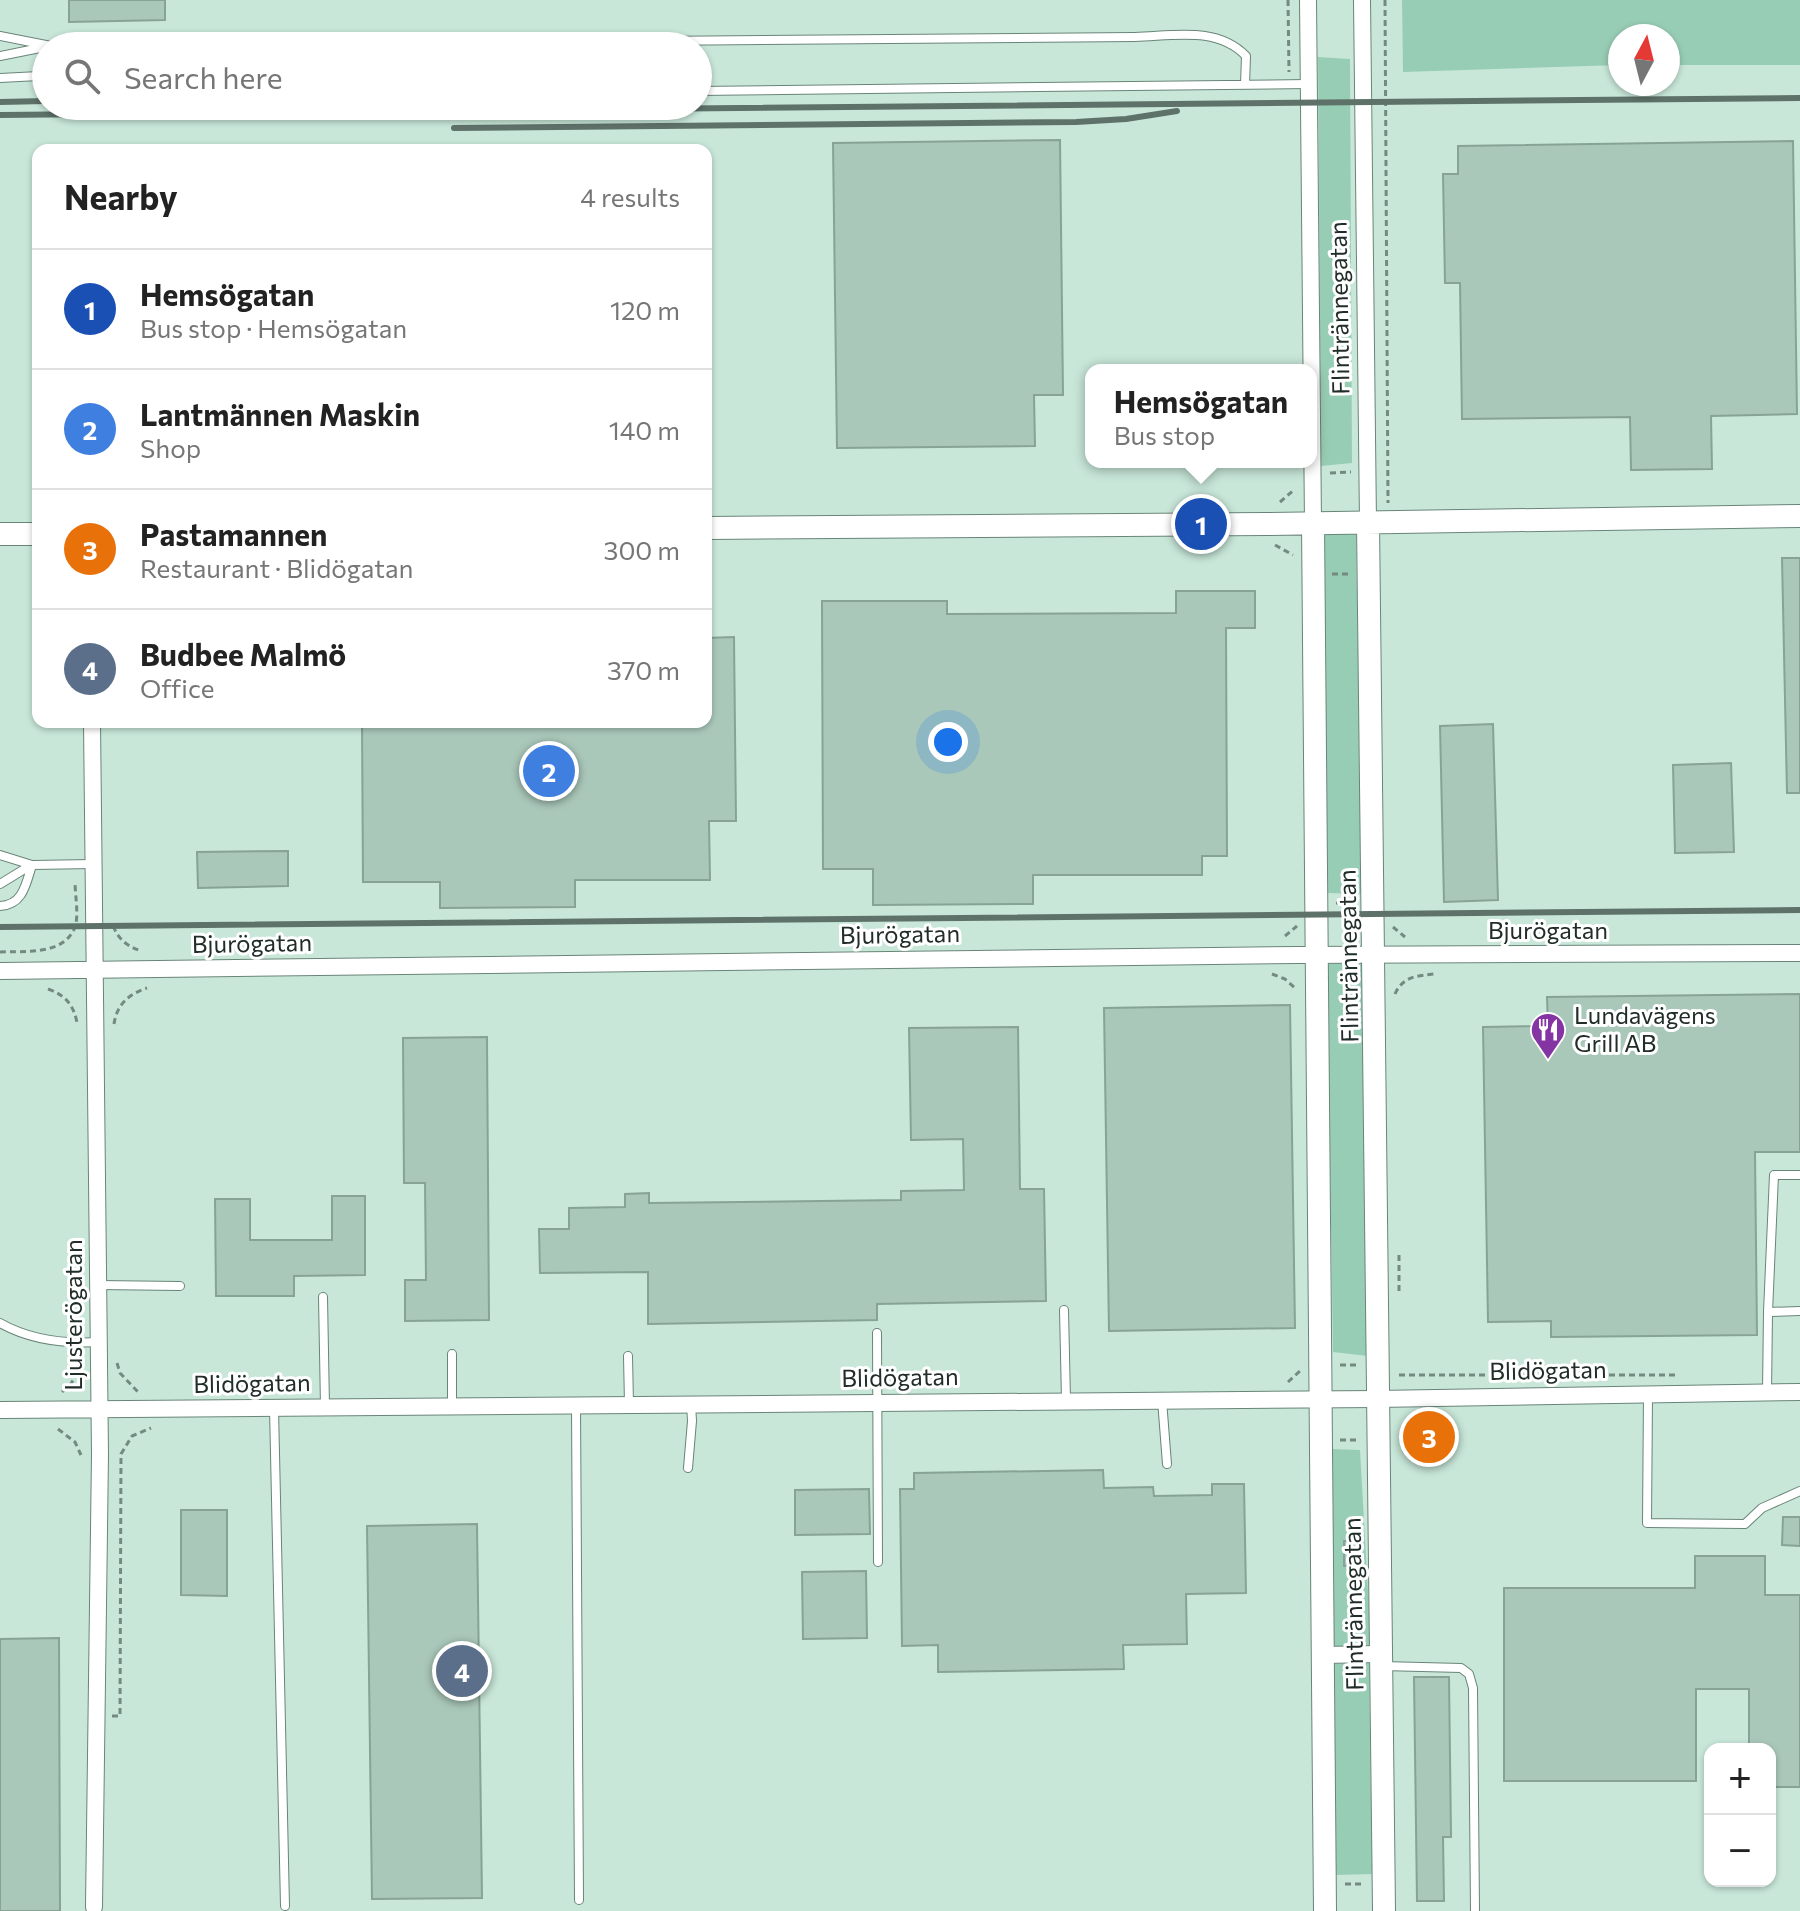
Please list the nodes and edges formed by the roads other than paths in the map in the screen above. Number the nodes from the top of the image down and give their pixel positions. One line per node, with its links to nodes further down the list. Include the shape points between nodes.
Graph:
1 (1308, 0): 10 (street, Flintrännegatan)
2 (1362, 0): 17 (street, Flintrännegatan, via 1368,472)
3 (0, 36): 5 (lane)
4 (712, 41): 11 (lane, via 1210,34 1235,44 1246,56)
5 (32, 43)
6 (32, 49): 7 (lane)
7 (0, 56)
8 (32, 76): 9 (lane)
9 (0, 78)
10 (1309, 84): 11 (lane); 13 (street, Flintrännegatan)
11 (1245, 85): 12 (lane)
12 (712, 91)
13 (1311, 364)
14 (1312, 468): 16 (street, Flintrännegatan)
15 (1800, 516): 17 (street)
16 (1313, 523): 17 (street); 18 (street); 28 (street, Flintrännegatan)
17 (1378, 523): 29 (street, Flintrännegatan, via 1369,574)
18 (712, 528)
19 (0, 534): 20 (street)
20 (32, 534)
21 (92, 728): 23 (street, Ljusterögatan)
22 (0, 855): 24 (lane)
23 (94, 864): 24 (lane); 31 (street, Ljusterögatan)
24 (32, 865): 25 (lane); 26 (lane, via 23,895 11,906)
25 (0, 884)
26 (0, 906)
27 (1800, 953): 29 (street, Bjurögatan)
28 (1319, 954): 29 (street, Bjurögatan); 31 (street, Bjurögatan); 48 (street, Flintrännegatan)
29 (1375, 955): 49 (street, Flintrännegatan, via 1389,1370)
30 (0, 971): 31 (street, Bjurögatan)
31 (95, 971): 33 (street, Ljusterögatan)
32 (1800, 1175): 38 (lane, via 1774,1175)
33 (98, 1285): 34 (lane); 41 (street, Ljusterögatan)
34 (180, 1286)
35 (323, 1297): 56 (lane)
36 (1064, 1310): 50 (lane)
37 (1800, 1311): 38 (lane)
38 (1768, 1312): 44 (lane)
39 (0, 1323): 41 (lane, via 36,1337)
40 (877, 1333): 51 (lane)
41 (99, 1342): 58 (street, Ljusterögatan)
42 (452, 1354): 54 (lane)
43 (628, 1356): 52 (lane)
44 (1767, 1392): 45 (street, Blidögatan); 46 (street, Blidögatan)
45 (1800, 1392)
46 (1648, 1394): 49 (street, Blidögatan); 62 (lane, via 1647,1523 1745,1524 1762,1508)
47 (1162, 1399): 48 (street, Blidögatan); 50 (street, Blidögatan); 60 (lane)
48 (1321, 1399): 49 (street, Blidögatan); 64 (street, Flintrännegatan)
49 (1377, 1399): 65 (street, Flintrännegatan)
50 (1066, 1400): 51 (street, Blidögatan)
51 (878, 1402): 53 (street, Blidögatan); 63 (lane)
52 (629, 1404): 53 (street, Blidögatan); 55 (street, Blidögatan)
53 (691, 1404): 61 (lane)
54 (452, 1406): 55 (street, Blidögatan); 56 (street, Blidögatan)
55 (576, 1406): 66 (lane)
56 (325, 1407): 57 (street, Blidögatan)
57 (274, 1408): 58 (street, Blidögatan); 67 (lane)
58 (99, 1409): 59 (street, Blidögatan); 68 (street, Ljusterögatan)
59 (0, 1410)
60 (1167, 1464)
61 (688, 1468)
62 (1800, 1491)
63 (878, 1562)
64 (1322, 1655): 65 (street); 69 (street, Flintrännegatan)
65 (1381, 1660): 70 (street, Flintrännegatan); 71 (lane, via 1461,1668 1469,1674)
66 (579, 1900)
67 (285, 1906)
68 (94, 1907)
69 (1325, 1911)
70 (1384, 1911)
71 (1475, 1911)

